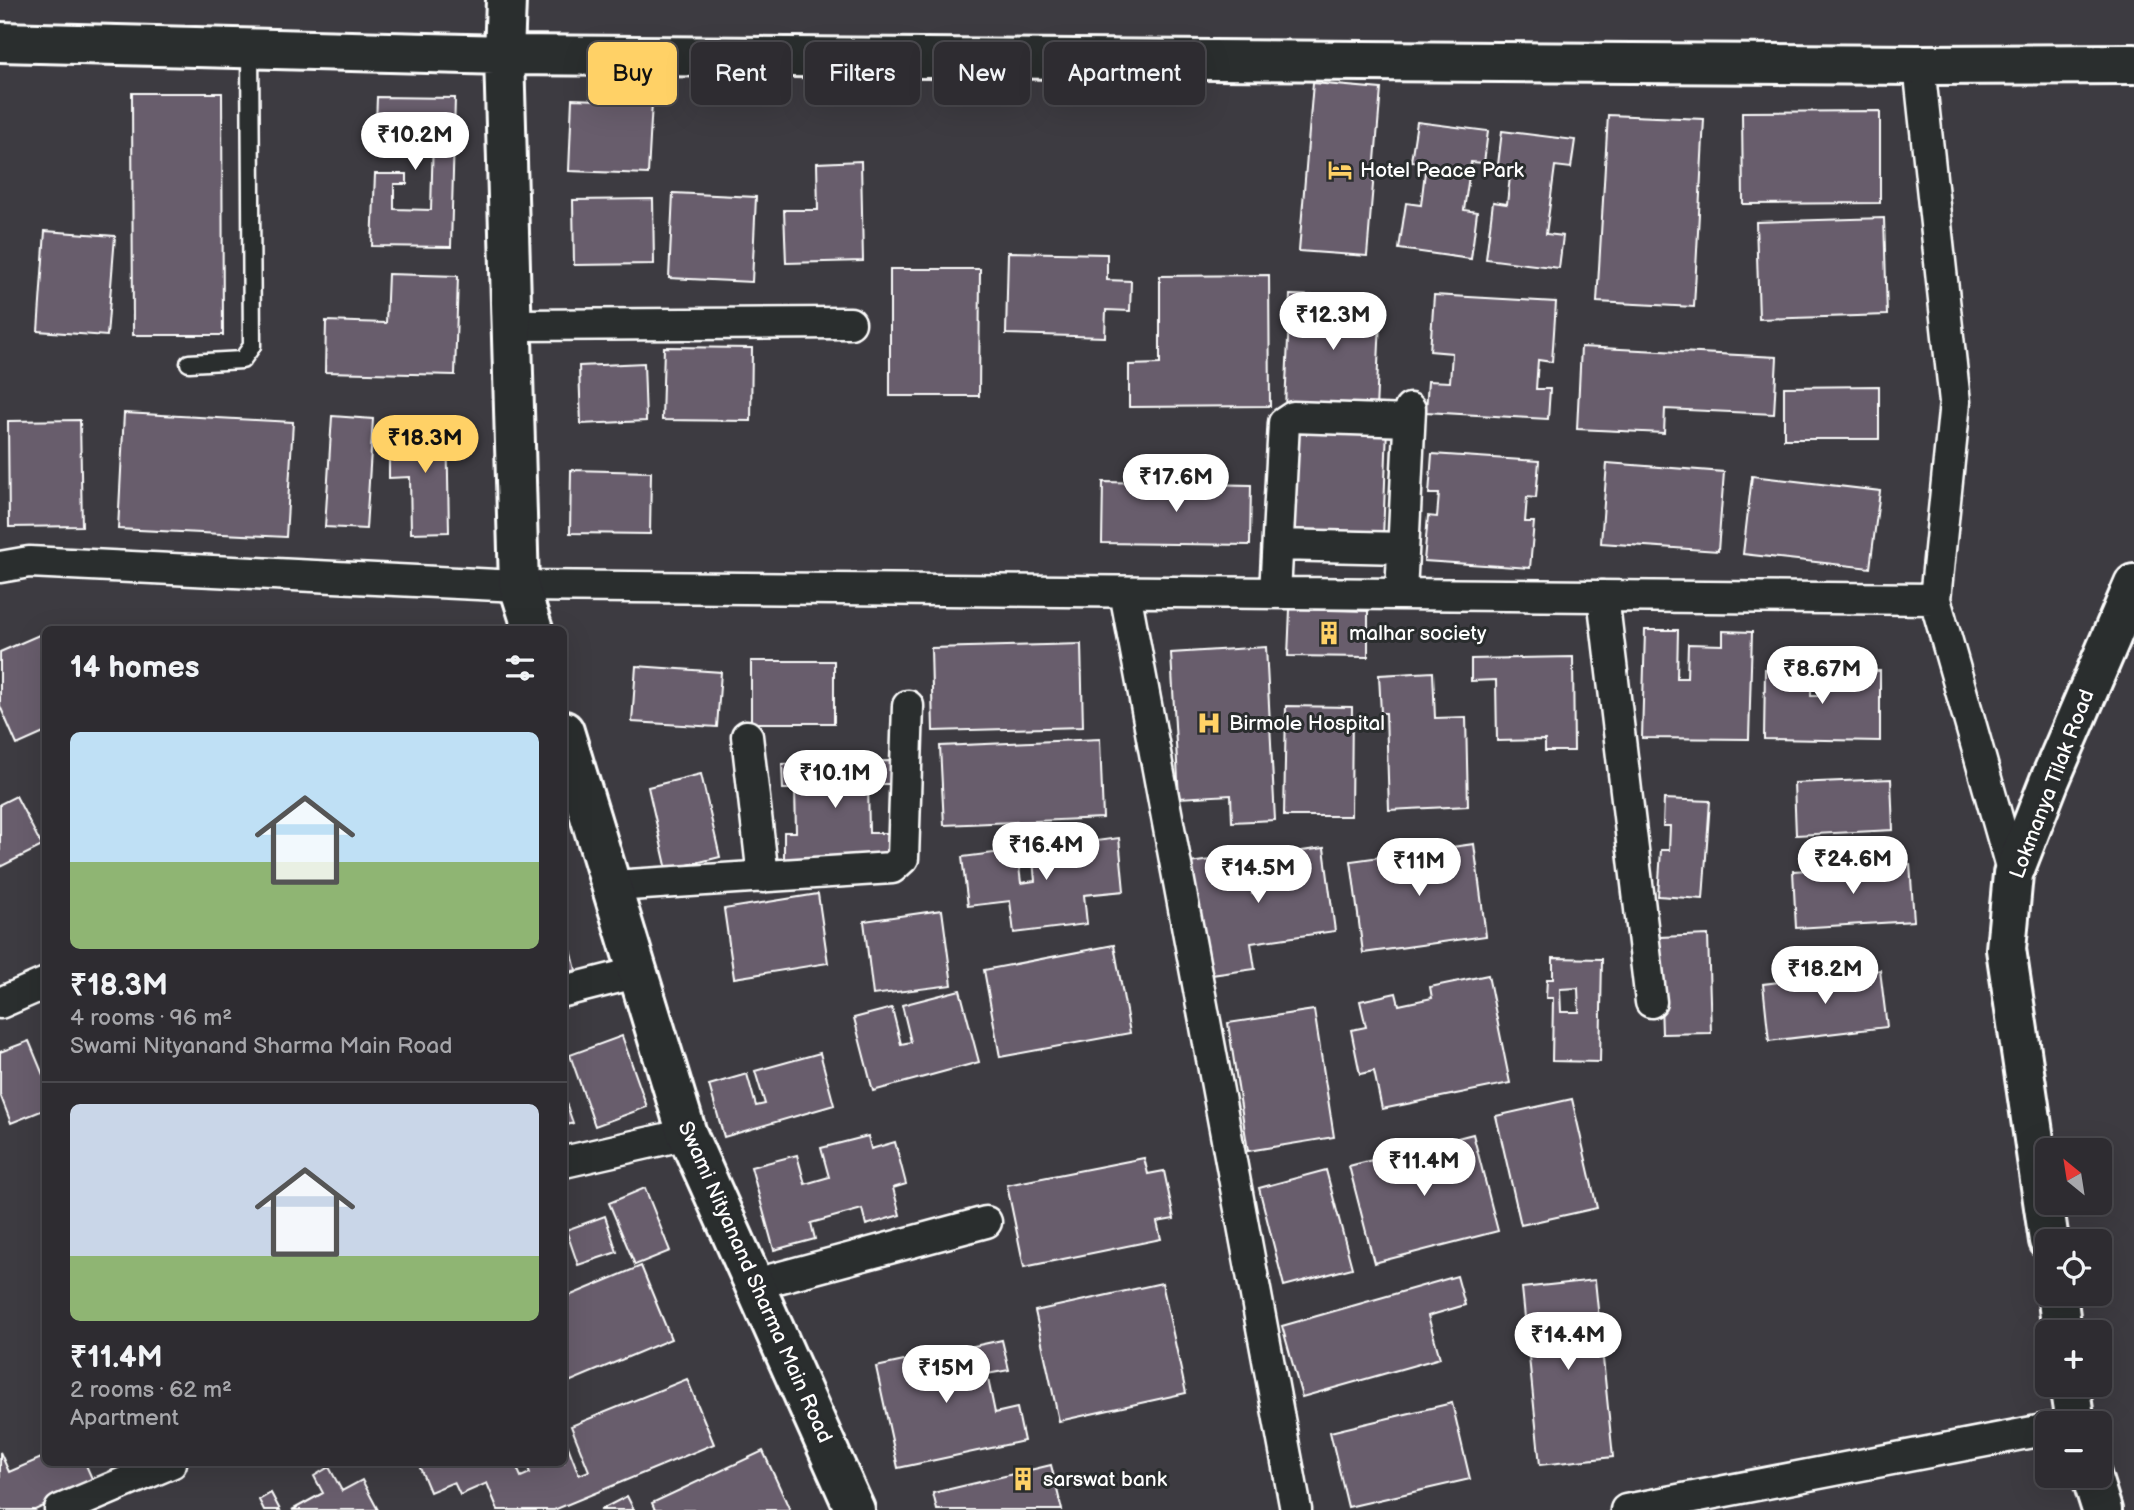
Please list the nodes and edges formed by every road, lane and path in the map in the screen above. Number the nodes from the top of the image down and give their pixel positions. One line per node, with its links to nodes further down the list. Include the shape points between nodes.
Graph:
1 (506, 0): 4 (street)
2 (0, 42): 3 (street)
3 (250, 48): 4 (street); 9 (lane, via 252,346 242,360)
4 (504, 55): 6 (street); 8 (street)
5 (2134, 64): 6 (street)
6 (1919, 65): 19 (street, via 1955,402)
7 (850, 323): 8 (street)
8 (512, 326): 14 (street)
9 (189, 363)
10 (1278, 545): 11 (street); 11 (street, via 1284,423 1293,417 1410,415); 16 (street)
11 (1403, 548): 17 (street)
12 (0, 567): 14 (street, via 29,562)
13 (2134, 584): 25 (street, Lokmanya Tilak Road)
14 (519, 586): 15 (street); 20 (street)
15 (1125, 592): 16 (street); 43 (street)
16 (1275, 593): 17 (street)
17 (1401, 594): 18 (street)
18 (1603, 596): 19 (street); 31 (street)
19 (1935, 599): 25 (street)
20 (532, 626)
21 (908, 706): 26 (street, via 903,858 892,868)
22 (747, 736): 26 (street)
23 (567, 753): 24 (street, Swami Nityanand Sharma Main Road)
24 (575, 811): 27 (street, Swami Nityanand Sharma Main Road)
25 (2013, 874): 36 (street, Lokmanya Tilak Road, via 2006,949)
26 (763, 877): 27 (street)
27 (612, 886): 28 (street, Swami Nityanand Sharma Main Road)
28 (639, 972): 30 (street); 33 (street, Swami Nityanand Sharma Main Road)
29 (42, 985): 32 (street)
30 (567, 990)
31 (1651, 1002)
32 (0, 1003)
33 (687, 1134): 34 (street); 37 (street, Swami Nityanand Sharma Main Road)
34 (567, 1161)
35 (986, 1222): 37 (street)
36 (2047, 1229)
37 (755, 1284): 42 (street, Swami Nityanand Sharma Main Road)
38 (2035, 1431): 44 (street)
39 (164, 1466): 41 (street)
40 (2095, 1488): 45 (street)
41 (60, 1510)
42 (855, 1510)
43 (1296, 1510)
44 (1626, 1510)
45 (2102, 1510)

